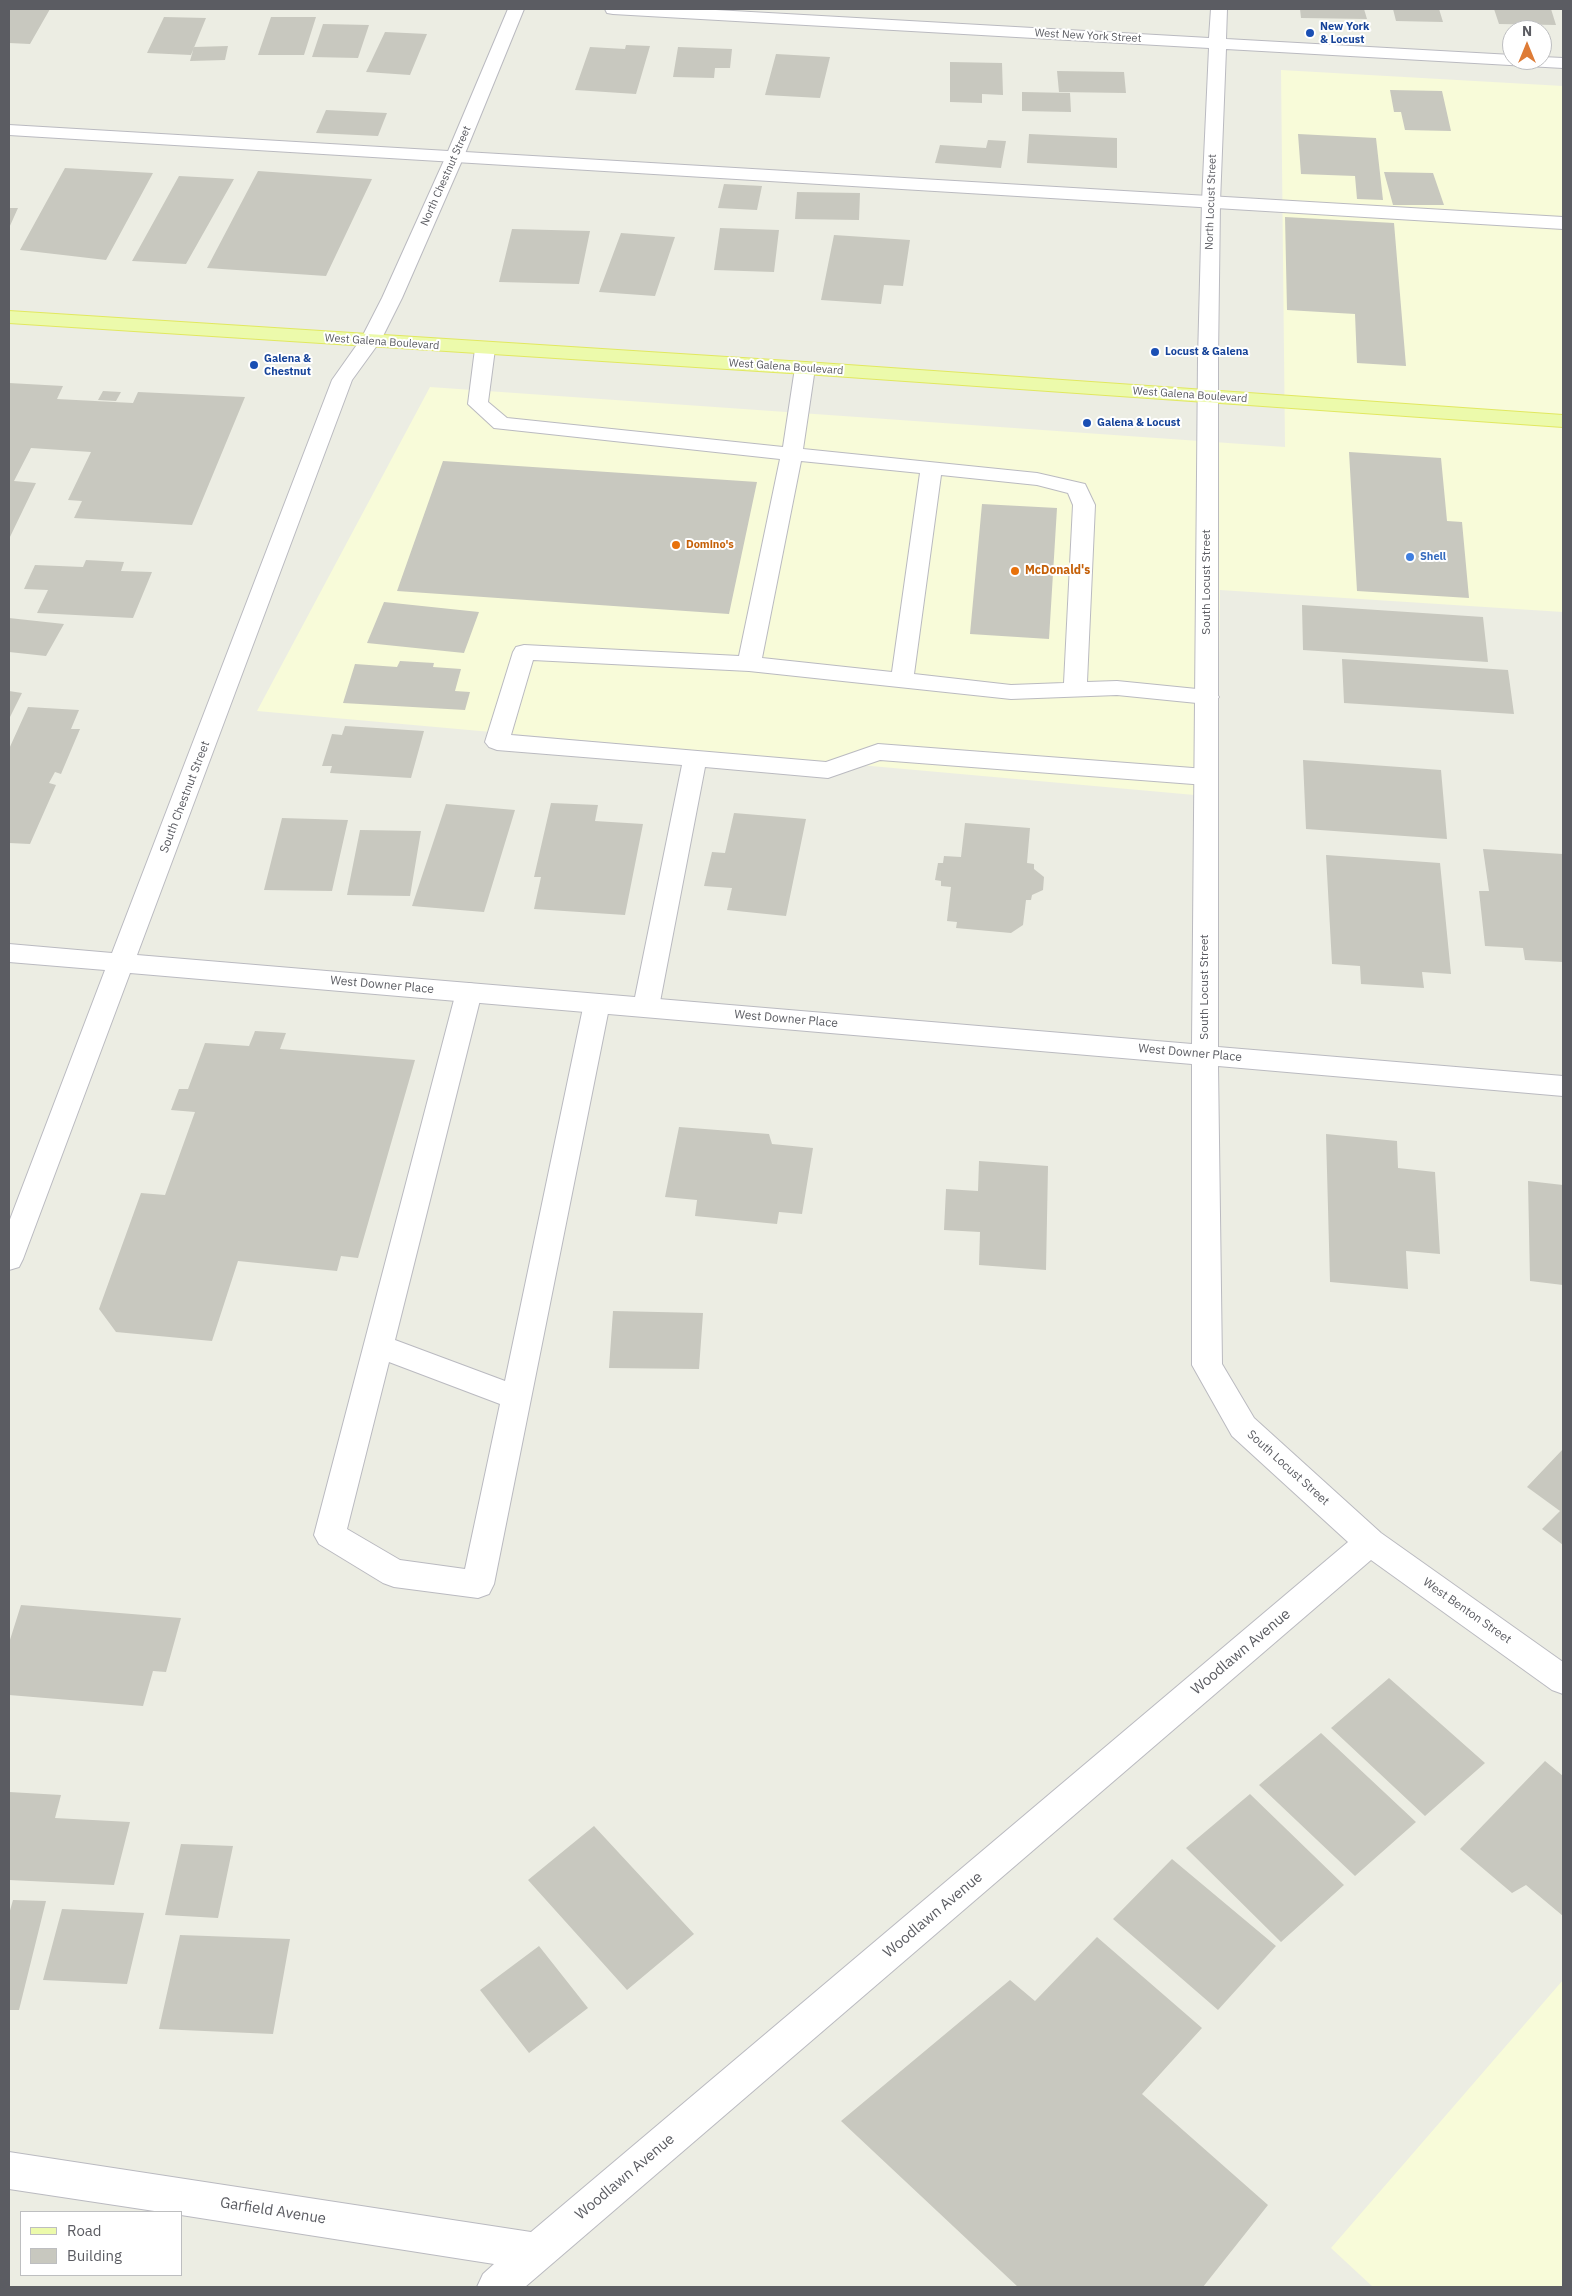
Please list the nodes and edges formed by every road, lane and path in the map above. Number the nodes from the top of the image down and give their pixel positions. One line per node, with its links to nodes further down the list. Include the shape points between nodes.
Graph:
1 (516, 9): 7 (street, North Chestnut Street)
2 (613, 9): 4 (street, West New York Street)
3 (1218, 9): 4 (street, North Locust Street)
4 (1218, 44): 5 (street, West New York Street); 8 (street, North Locust Street)
5 (1563, 63)
6 (9, 130): 7 (street)
7 (455, 156): 8 (street); 11 (street, North Chestnut Street)
8 (1211, 202): 9 (street); 14 (street, North Locust Street)
9 (1563, 223)
10 (9, 317): 11 (main road, West Galena Boulevard)
11 (371, 340): 12 (main road, West Galena Boulevard); 25 (street, South Chestnut Street, via 342,380)
12 (485, 349): 13 (main road, West Galena Boulevard); 16 (street, via 478,404 500,424)
13 (805, 368): 14 (main road, West Galena Boulevard); 16 (street)
14 (1208, 396): 15 (main road, West Galena Boulevard); 21 (street, South Locust Street)
15 (1563, 421)
16 (792, 454): 17 (street); 18 (street)
17 (931, 468): 19 (street); 20 (street, via 1037,479 1076,490 1084,505)
18 (749, 664): 19 (street); 22 (street, via 524,652 497,742)
19 (902, 680): 20 (street, via 1010,692)
20 (1075, 689): 21 (street, via 1117,688)
21 (1206, 697): 23 (street, South Locust Street)
22 (695, 759): 23 (street, via 828,770 878,752); 28 (street)
23 (1206, 777): 29 (street, South Locust Street)
24 (9, 953): 25 (street, West Downer Place)
25 (121, 962): 26 (street, West Downer Place); 31 (street, South Chestnut Street)
26 (469, 992): 27 (street, West Downer Place); 32 (street)
27 (597, 1003): 28 (street, West Downer Place); 33 (street)
28 (646, 1007): 29 (street, West Downer Place)
29 (1205, 1054): 30 (street, West Downer Place); 34 (street, South Locust Street, via 1207,1365 1243,1427)
30 (1563, 1086)
31 (9, 1259)
32 (378, 1346): 33 (street); 33 (street, via 330,1535 394,1574 478,1584)
33 (517, 1398)
34 (1370, 1542): 35 (street, West Benton Street); 37 (street, Woodlawn Avenue)
35 (1563, 1680)
36 (9, 2170): 37 (street, Garfield Avenue)
37 (537, 2252): 38 (street, Woodlawn Avenue)
38 (496, 2287)

